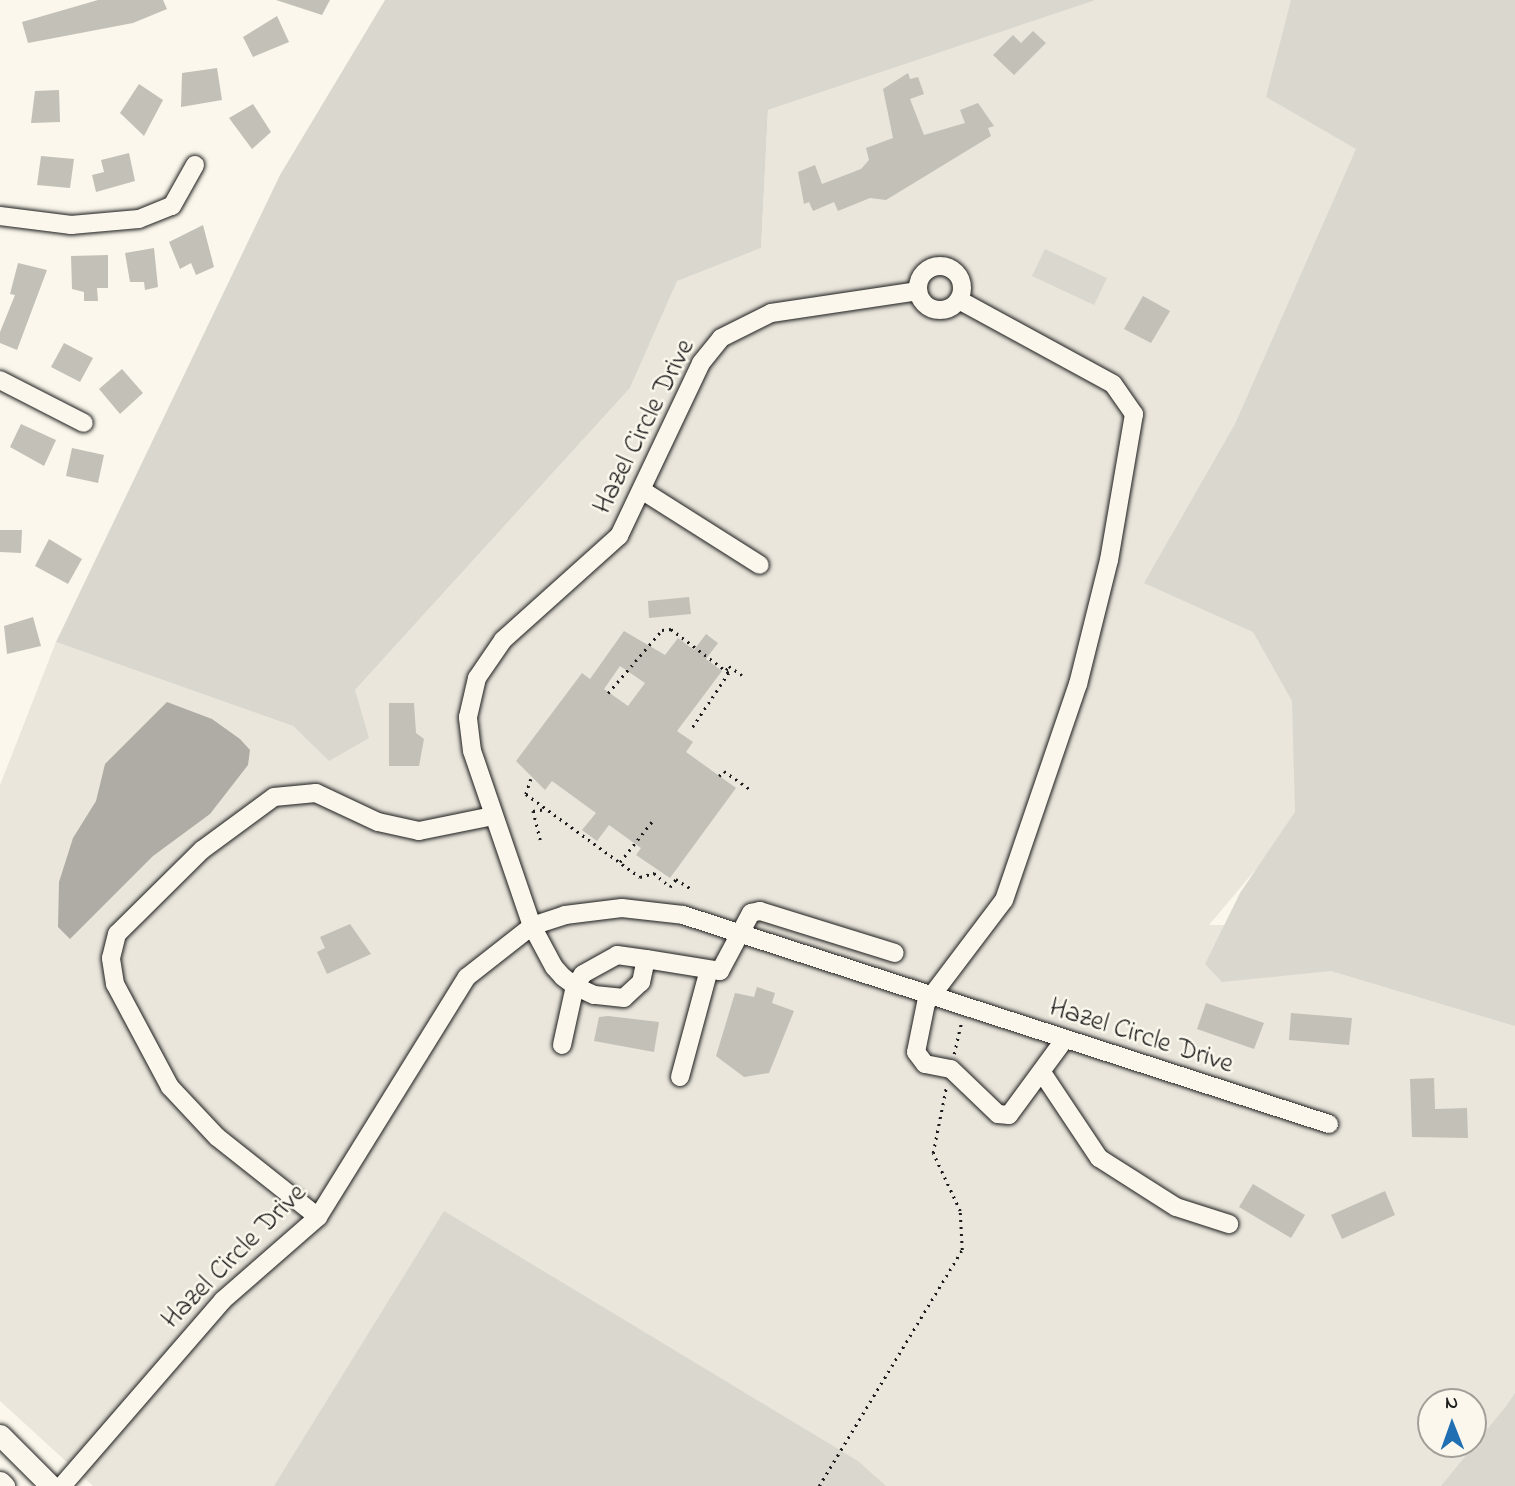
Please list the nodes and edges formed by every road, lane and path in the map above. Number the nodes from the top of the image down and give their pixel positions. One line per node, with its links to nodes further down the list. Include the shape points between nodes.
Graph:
1 (195, 166): 2 (street, via 172,206 139,219 71,225)
2 (0, 216)
3 (918, 291): 4 (street, via 936,310); 4 (street, via 926,271 947,267 962,281); 7 (street, Hazel Circle Drive, via 771,313 737,326 701,363)
4 (960, 300): 30 (street, via 1113,384 1130,402 1135,427 1089,648 1003,900)
5 (0, 380): 6 (street)
6 (85, 423)
7 (643, 491): 8 (street); 17 (street, Hazel Circle Drive, via 619,536 503,640 477,678 469,736)
8 (760, 565)
9 (726, 670): 10 (path, via 729,666); 11 (path, via 671,629 662,630); 12 (path)
10 (741, 675)
11 (608, 692)
12 (691, 730)
13 (719, 776): 15 (path, via 724,771)
14 (531, 779): 16 (path, via 526,794)
15 (751, 790)
16 (546, 809): 19 (path, via 533,811); 20 (path)
17 (493, 816): 22 (street, Hazel Circle Drive); 38 (street, via 419,831 378,822 316,793 274,797 202,850 117,934 111,958 115,984 170,1087 217,1137)
18 (654, 819): 20 (path)
19 (540, 840)
20 (620, 862): 21 (path, via 640,877 654,873 670,887 676,879)
21 (690, 888)
22 (532, 926): 23 (street, Hazel Circle Drive, via 622,908 684,915); 29 (street, via 554,967); 38 (street, Hazel Circle Drive, via 490,955 448,1001)
23 (740, 935): 24 (street, via 751,913 760,911); 27 (street, via 725,967); 28 (street, Hazel Circle Drive)
24 (868, 944): 25 (street); 28 (street)
25 (895, 953)
26 (646, 959): 27 (street); 29 (street, via 607,958); 29 (street, via 641,982 624,998)
27 (708, 973): 36 (street)
28 (859, 974): 30 (street, Hazel Circle Drive)
29 (575, 986): 33 (street)
30 (937, 997): 31 (street, Hazel Circle Drive); 34 (street, via 926,1003 916,1052 925,1064)
31 (964, 1006): 32 (street, Hazel Circle Drive); 34 (path)
32 (1064, 1040): 35 (street); 37 (street, Hazel Circle Drive)
33 (562, 1045)
34 (951, 1069): 35 (street, via 998,1114 1009,1115); 43 (path, via 934,1127 933,1153 960,1211 962,1250)
35 (1043, 1074): 39 (street, via 1099,1158 1176,1207)
36 (680, 1077)
37 (1329, 1124)
38 (318, 1217): 42 (street, Hazel Circle Drive, via 223,1300)
39 (1229, 1224)
40 (0, 1435): 41 (main road)
41 (51, 1486)
42 (62, 1486)
43 (819, 1486)

